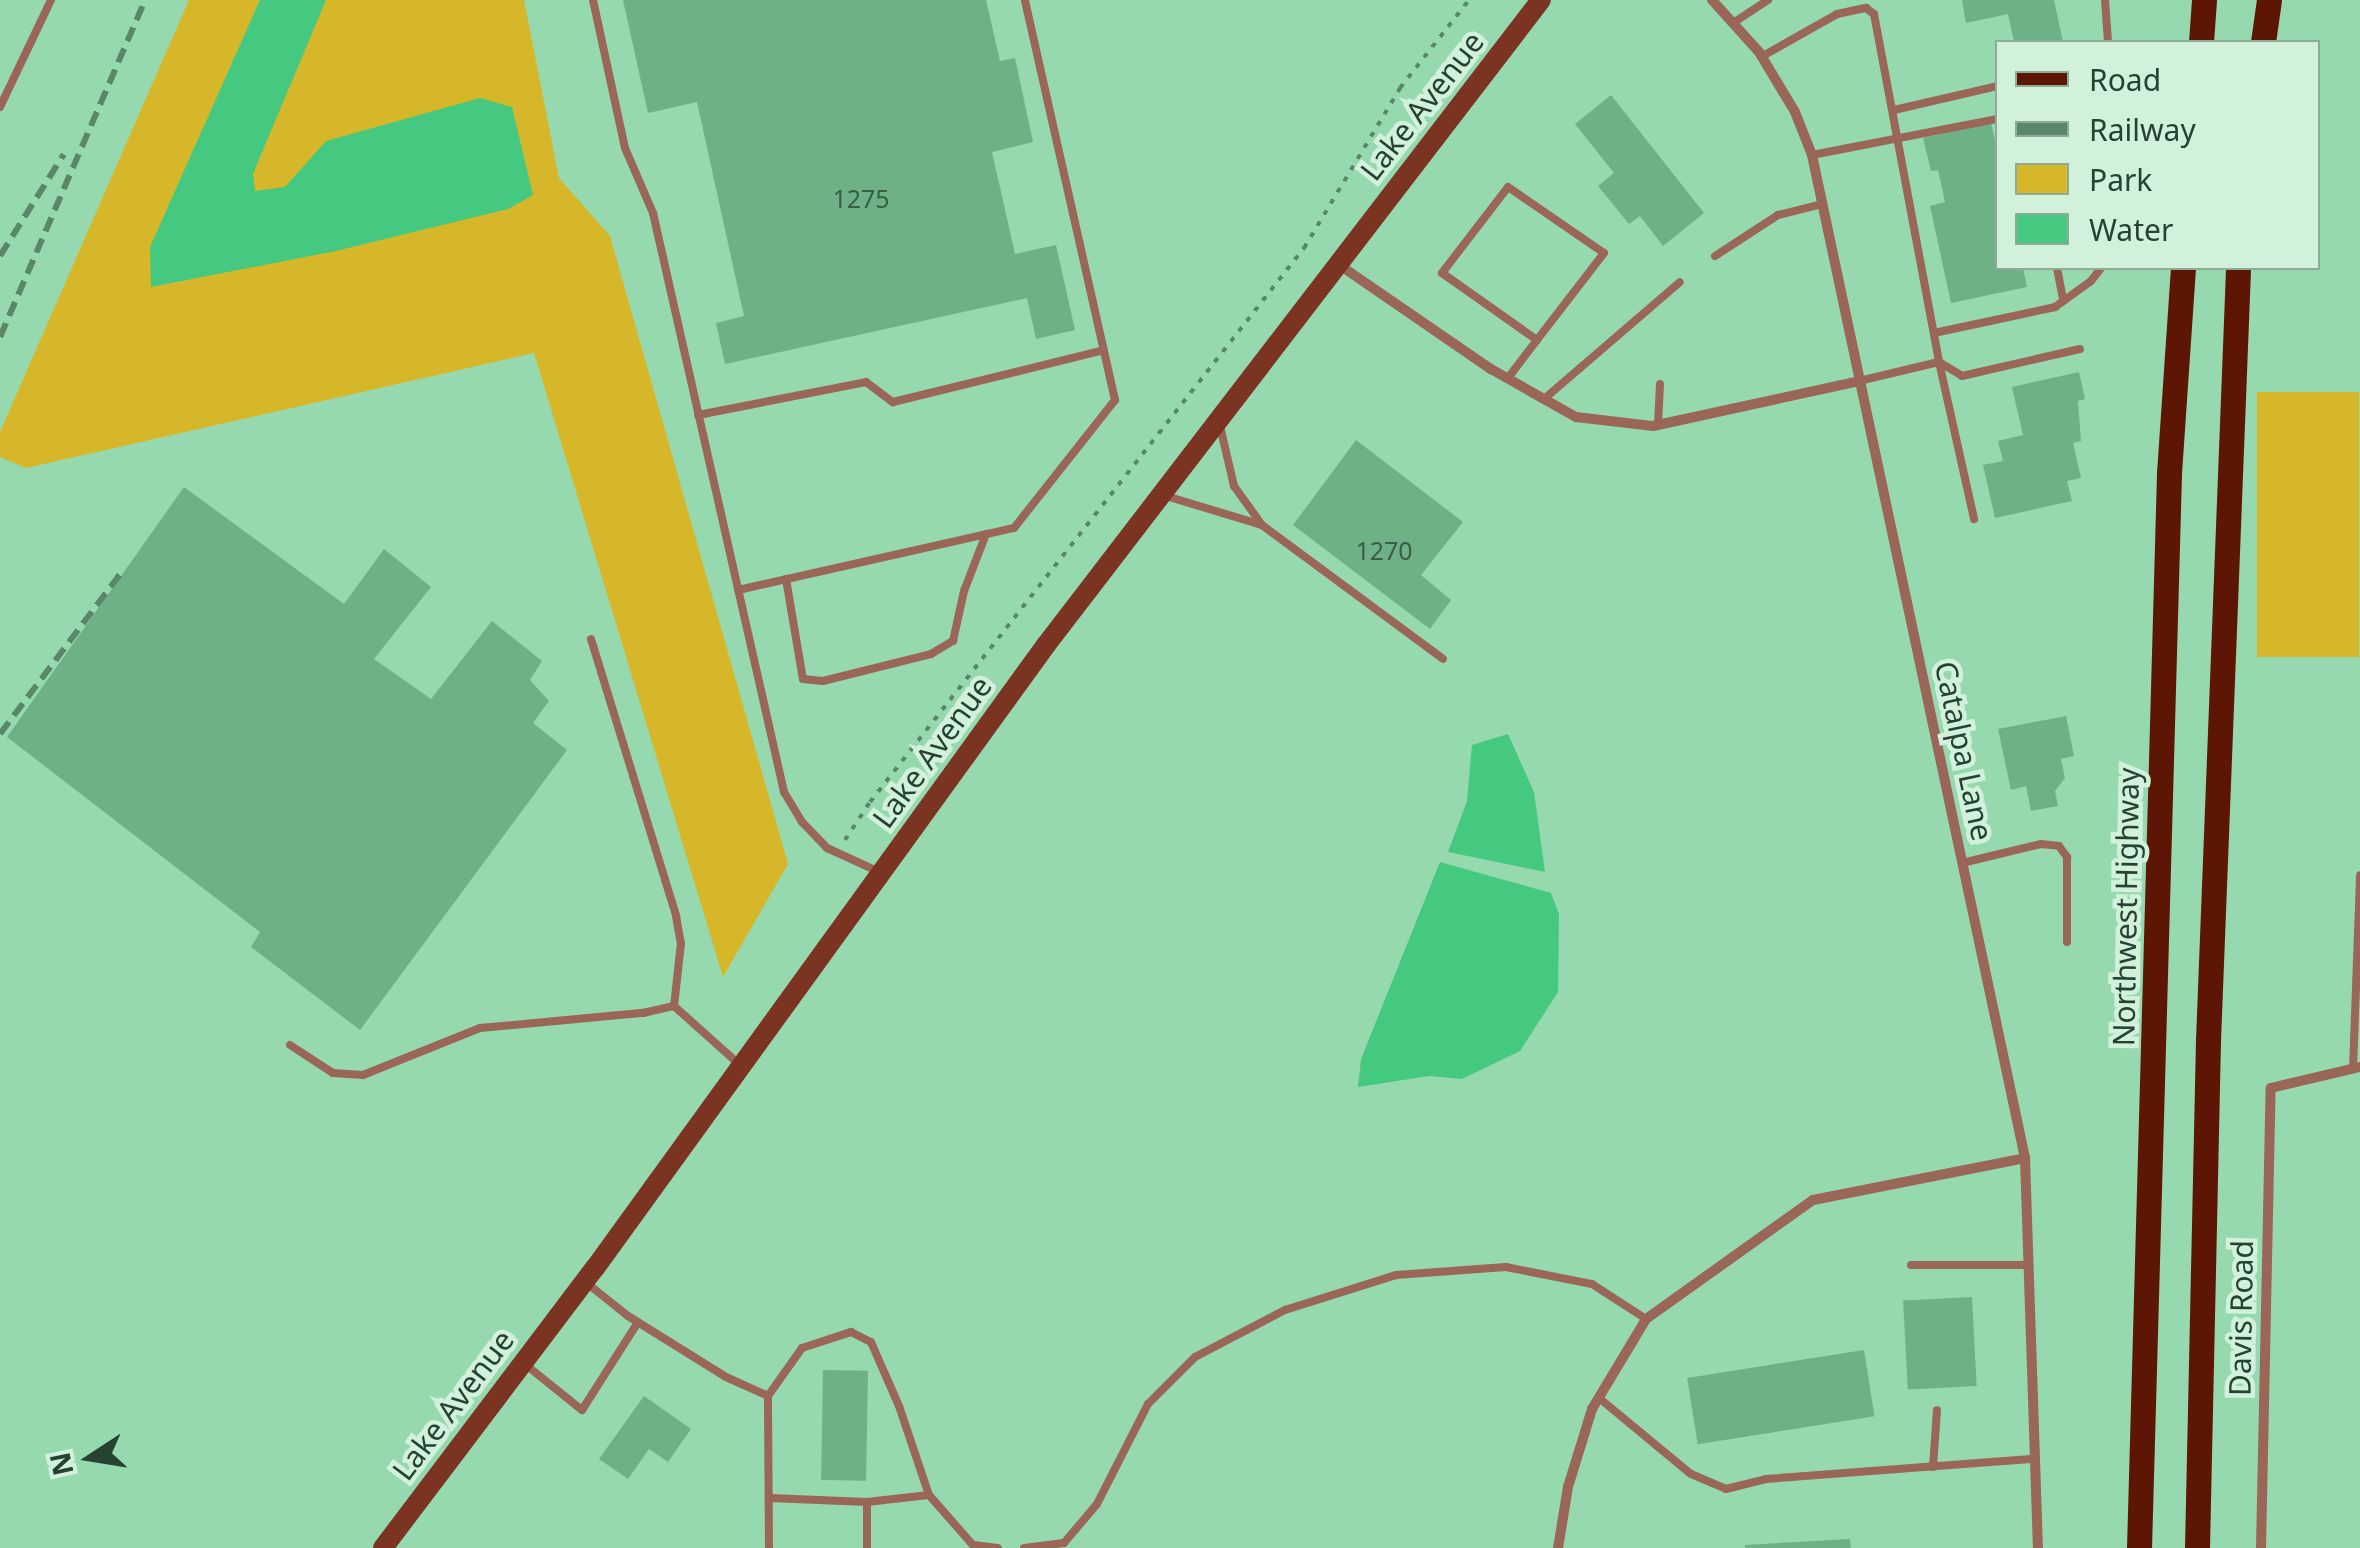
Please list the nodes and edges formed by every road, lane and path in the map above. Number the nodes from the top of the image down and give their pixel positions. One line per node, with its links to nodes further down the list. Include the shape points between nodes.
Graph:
1 (51, 0): 17 (lane)
2 (594, 0): 40 (lane, via 625,148 652,214)
3 (1025, 0): 34 (lane)
4 (1469, 0): 51 (path, via 1400,88 1304,248 870,802)
5 (1541, 0): 24 (street, Lake Avenue)
6 (1712, 0): 11 (street, Catalpa Lane)
7 (1768, 0): 11 (lane)
8 (2104, 0): 12 (lane)
9 (2204, 0): 13 (main road)
10 (2268, 0): 14 (main road)
11 (1733, 23): 15 (street, Catalpa Lane)
12 (2108, 40)
13 (2201, 40)
14 (2263, 40)
15 (1761, 57): 18 (lane, via 1837,14 1866,8 1874,14); 21 (street, Catalpa Lane)
16 (1995, 87): 18 (lane)
17 (0, 108)
18 (1894, 110): 20 (lane)
19 (1995, 120): 20 (lane)
20 (1899, 138): 21 (lane); 31 (lane)
21 (1812, 155): 22 (street, Catalpa Lane)
22 (1822, 204): 23 (lane, via 1778,214); 37 (street, Catalpa Lane)
23 (1716, 256)
24 (1338, 264): 36 (street); 41 (street, Lake Avenue)
25 (2057, 270): 30 (lane)
26 (2100, 270): 30 (lane)
27 (2183, 270): 83 (main road, Northwest Highway, via 2169,473)
28 (2238, 270): 84 (main road, via 2208,1040)
29 (1680, 282): 39 (lane)
30 (2063, 300): 31 (lane)
31 (1934, 333): 35 (lane)
32 (1537, 340): 32 (lane, via 1442,273 1508,188 1604,253); 36 (lane)
33 (2080, 348): 35 (lane, via 1962,376)
34 (1104, 350): 40 (lane, via 893,402 866,382); 46 (lane, via 1115,400 1014,528)
35 (1939, 362): 37 (lane); 44 (lane)
36 (1508, 378): 39 (street)
37 (1859, 381): 42 (street); 52 (street, Catalpa Lane)
38 (1660, 384): 42 (lane)
39 (1544, 399): 42 (street, via 1576,417)
40 (698, 415): 48 (lane)
41 (1219, 420): 43 (street, Lake Avenue); 45 (lane, via 1234,486)
42 (1658, 425)
43 (1162, 495): 45 (lane); 53 (street, Lake Avenue)
44 (1974, 520)
45 (1262, 525): 50 (lane)
46 (986, 534): 47 (lane); 47 (lane, via 953,640 931,654 823,681 803,679)
47 (786, 579): 48 (lane)
48 (738, 590): 51 (lane, via 784,792 802,822)
49 (591, 639): 57 (lane, via 676,916)
50 (1443, 659)
51 (837, 853): 53 (lane)
52 (1962, 863): 55 (lane, via 2041,844 2059,846 2067,858); 61 (street, Catalpa Lane)
53 (881, 873): 59 (street, Lake Avenue)
54 (2360, 875): 56 (lane)
55 (2067, 942)
56 (2358, 976): 60 (lane)
57 (674, 1006): 58 (lane, via 480,1028 362,1075 333,1073); 59 (lane)
58 (290, 1045)
59 (741, 1066): 64 (street, Lake Avenue)
60 (2357, 1068): 85 (street, Davis Road, via 2271,1088)
61 (2025, 1158): 63 (street, Catalpa Lane); 65 (street, via 1813,1200)
62 (1912, 1265): 63 (lane)
63 (2028, 1265): 71 (street, Catalpa Lane)
64 (585, 1281): 66 (lane); 67 (street, Lake Avenue)
65 (1646, 1319): 69 (street); 80 (lane, via 1592,1284 1506,1268 1396,1276 1285,1310 1195,1357 1148,1404 1097,1504 1064,1543)
66 (638, 1322): 67 (lane, via 582,1410); 68 (lane, via 726,1378)
67 (523, 1363): 76 (street, Lake Avenue)
68 (768, 1396): 73 (lane, via 802,1348 850,1332 871,1342); 74 (lane)
69 (1599, 1398): 72 (lane, via 1691,1474 1726,1489 1766,1479); 81 (street, via 1568,1487)
70 (1937, 1410): 72 (lane)
71 (2034, 1459): 72 (lane); 82 (street, Catalpa Lane)
72 (1933, 1466)
73 (929, 1495): 75 (lane); 79 (lane, via 974,1545)
74 (770, 1498): 75 (lane); 77 (lane)
75 (867, 1502): 78 (lane)
76 (383, 1548)
77 (769, 1548)
78 (867, 1548)
79 (998, 1548)
80 (1024, 1548)
81 (1558, 1548)
82 (2038, 1548)
83 (2140, 1548)
84 (2197, 1548)
85 (2261, 1548)

